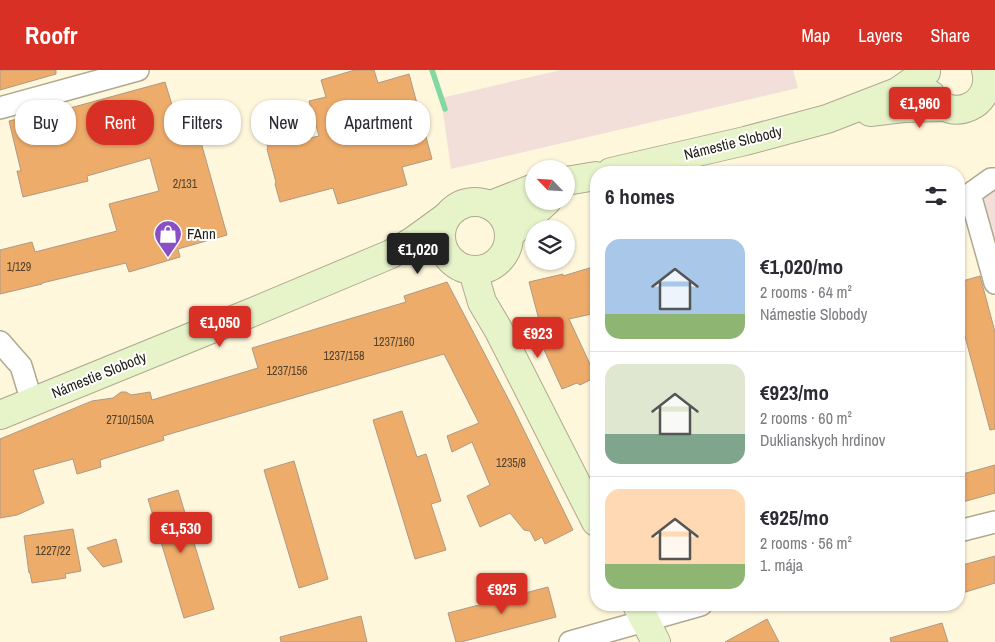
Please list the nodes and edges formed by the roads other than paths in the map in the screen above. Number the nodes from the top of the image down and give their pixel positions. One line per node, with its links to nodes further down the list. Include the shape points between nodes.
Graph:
1 (138, 70): 5 (street)
2 (927, 71): 4 (street, via 928,92); 6 (street, Námestie Slobody, via 897,92)
3 (989, 81): 4 (street, Námestie Slobody, via 982,97 974,104 954,110)
4 (943, 107): 6 (street, Námestie Slobody, via 903,108)
5 (0, 108)
6 (827, 119): 7 (street, Námestie Slobody)
7 (640, 166)
8 (995, 179): 17 (street, via 970,194)
9 (525, 192): 10 (street)
10 (491, 205): 12 (street, via 472,201 452,209); 13 (street, via 508,226)
11 (539, 210): 13 (street)
12 (446, 217): 14 (street); 15 (street, via 440,238)
13 (506, 246): 16 (street, via 494,264); 18 (street, via 494,285)
14 (391, 254): 15 (street, via 417,253); 20 (street, Námestie Slobody)
15 (448, 258): 16 (street, via 463,269)
16 (473, 271): 18 (street, via 482,302)
17 (995, 283)
18 (498, 329): 22 (street)
19 (0, 342): 20 (street, via 21,366)
20 (32, 402): 21 (street, Námestie Slobody)
21 (0, 415)
22 (590, 510)
23 (995, 522): 24 (street)
24 (965, 530)
25 (682, 611): 26 (street)
26 (646, 622): 27 (street)
27 (570, 642)

